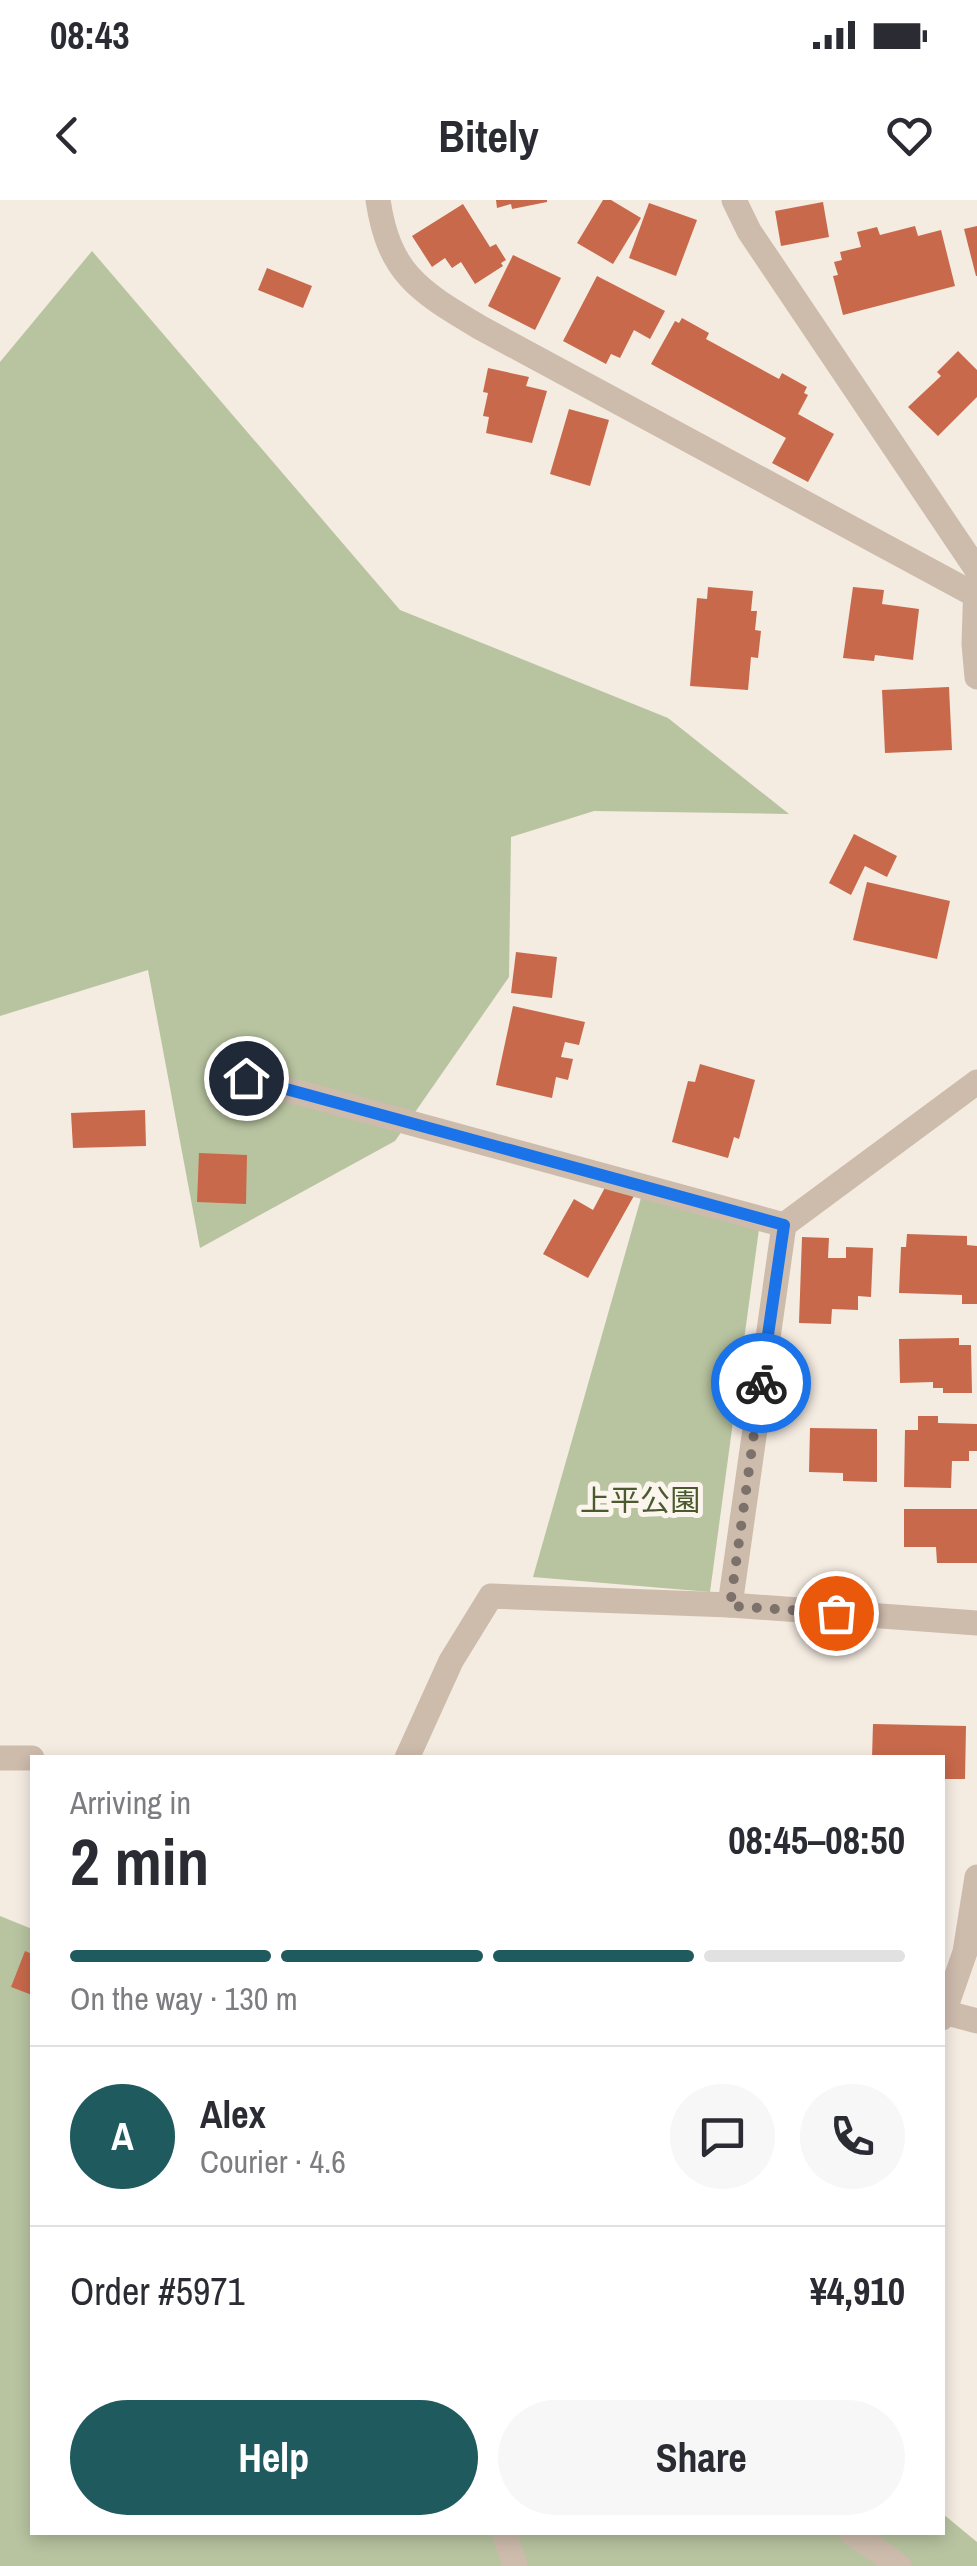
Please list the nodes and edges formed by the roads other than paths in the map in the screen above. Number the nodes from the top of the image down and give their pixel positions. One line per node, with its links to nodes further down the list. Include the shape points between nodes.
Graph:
1 (378, 200): 3 (street, via 401,270 428,296)
2 (734, 200): 3 (street)
3 (976, 583): 4 (street)
4 (977, 677)
5 (246, 1078): 7 (street)
6 (977, 1082): 7 (street)
7 (784, 1225): 8 (street)
8 (730, 1606): 9 (street); 10 (street, via 491,1596 451,1660)
9 (977, 1623)
10 (407, 1755)
11 (0, 1758): 12 (street)
12 (30, 1758)
13 (977, 1877): 14 (street, via 965,1952)
14 (945, 2015): 15 (street)
15 (977, 2021)
16 (505, 2535): 18 (street)
17 (856, 2535): 19 (street)
18 (515, 2566)
19 (899, 2566)

